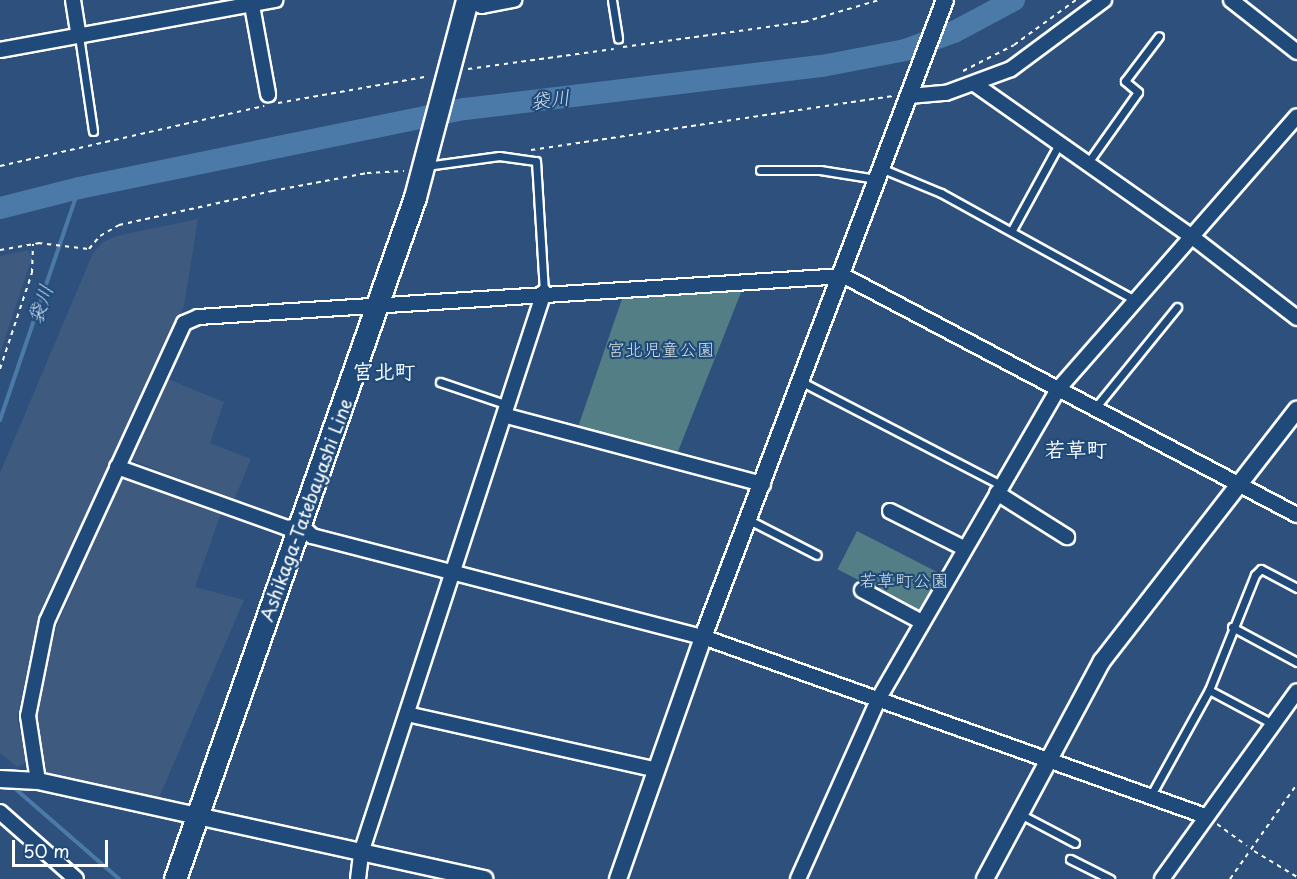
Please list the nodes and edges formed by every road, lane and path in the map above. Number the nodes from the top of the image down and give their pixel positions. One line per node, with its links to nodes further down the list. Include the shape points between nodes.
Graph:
1 (73, 0): 12 (street)
2 (276, 0): 11 (street)
3 (467, 0): 4 (street, via 482,6); 19 (main road, Ashikaga-Tatebayashi Line)
4 (514, 0)
5 (612, 0): 14 (lane)
6 (879, 0): 17 (path, via 804,22)
7 (945, 0): 21 (street)
8 (1076, 0): 18 (path, via 1014,45)
9 (1104, 0): 20 (street, via 1011,69)
10 (1231, 0): 16 (street)
11 (251, 2): 12 (street); 22 (street)
12 (79, 36): 15 (street); 24 (lane)
13 (1159, 36): 27 (lane, via 1125,81 1138,92)
14 (618, 39)
15 (0, 50)
16 (1297, 52)
17 (468, 69)
18 (957, 74)
19 (441, 78): 28 (path, via 270,105); 29 (main road, Ashikaga-Tatebayashi Line)
20 (976, 85): 21 (street, via 925,97); 25 (street)
21 (907, 91): 26 (path); 31 (street)
22 (268, 94)
23 (1297, 116): 33 (street)
24 (93, 131)
25 (1059, 144): 27 (street); 32 (lane)
26 (499, 156): 29 (lane); 37 (lane, via 536,161)
27 (1087, 164): 33 (street)
28 (0, 166)
29 (424, 167): 34 (path, via 367,173 130,222 100,236 89,249); 39 (main road, Ashikaga-Tatebayashi Line)
30 (760, 170): 31 (lane)
31 (881, 174): 32 (lane, via 941,193); 36 (street)
32 (1012, 230): 38 (lane)
33 (1191, 236): 38 (street); 41 (street)
34 (33, 243): 35 (path); 42 (path, via 32,273)
35 (0, 250)
36 (844, 276): 37 (street); 44 (street); 45 (street)
37 (544, 292): 39 (street); 48 (street)
38 (1135, 300): 45 (street)
39 (380, 302): 49 (street, via 198,316 184,323); 56 (main road, Ashikaga-Tatebayashi Line)
40 (1177, 307): 46 (lane)
41 (1297, 318)
42 (0, 369)
43 (440, 382): 48 (lane)
44 (802, 382): 50 (street); 52 (lane)
45 (1059, 388): 46 (street); 52 (street)
46 (1095, 408): 51 (street)
47 (1297, 410): 51 (street)
48 (508, 411): 50 (street); 60 (street)
49 (117, 467): 56 (street, via 287,528); 75 (street, via 43,633 28,716)
50 (763, 484): 55 (street)
51 (1239, 484): 54 (street); 72 (street, via 1102,661)
52 (999, 489): 57 (street); 58 (street)
53 (890, 511): 58 (street)
54 (1297, 515)
55 (749, 520): 59 (lane); 65 (street)
56 (301, 525): 60 (street, via 312,536); 80 (main road, Ashikaga-Tatebayashi Line)
57 (1067, 537)
58 (964, 548): 63 (street)
59 (817, 555)
60 (455, 573): 65 (street); 70 (street)
61 (1297, 588): 64 (lane, via 1261,569)
62 (862, 590): 63 (street)
63 (922, 622): 69 (street)
64 (1232, 627): 66 (lane); 67 (lane)
65 (703, 637): 69 (street); 73 (street)
66 (1297, 662)
67 (1209, 690): 71 (lane); 77 (lane)
68 (1297, 692): 71 (street)
69 (879, 698): 72 (street); 93 (street)
70 (407, 714): 73 (street); 85 (street)
71 (1273, 724): 81 (street)
72 (1050, 758): 77 (street); 79 (street)
73 (657, 770): 92 (street)
74 (0, 779): 75 (street)
75 (38, 780): 80 (street)
76 (1297, 784): 97 (path)
77 (1151, 795): 81 (street)
78 (0, 814): 88 (street)
79 (1020, 814): 82 (lane); 94 (street)
80 (198, 818): 85 (street); 89 (main road, Ashikaga-Tatebayashi Line)
81 (1210, 819): 83 (path); 96 (street)
82 (1075, 843)
83 (1247, 846)
84 (1254, 851): 87 (path)
85 (361, 853): 90 (street); 91 (street)
86 (1070, 860): 95 (lane)
87 (1297, 877)
88 (76, 879)
89 (175, 879)
90 (358, 879)
91 (484, 879)
92 (618, 879)
93 (798, 879)
94 (985, 879)
95 (1110, 879)
96 (1162, 879)
97 (1230, 879)

